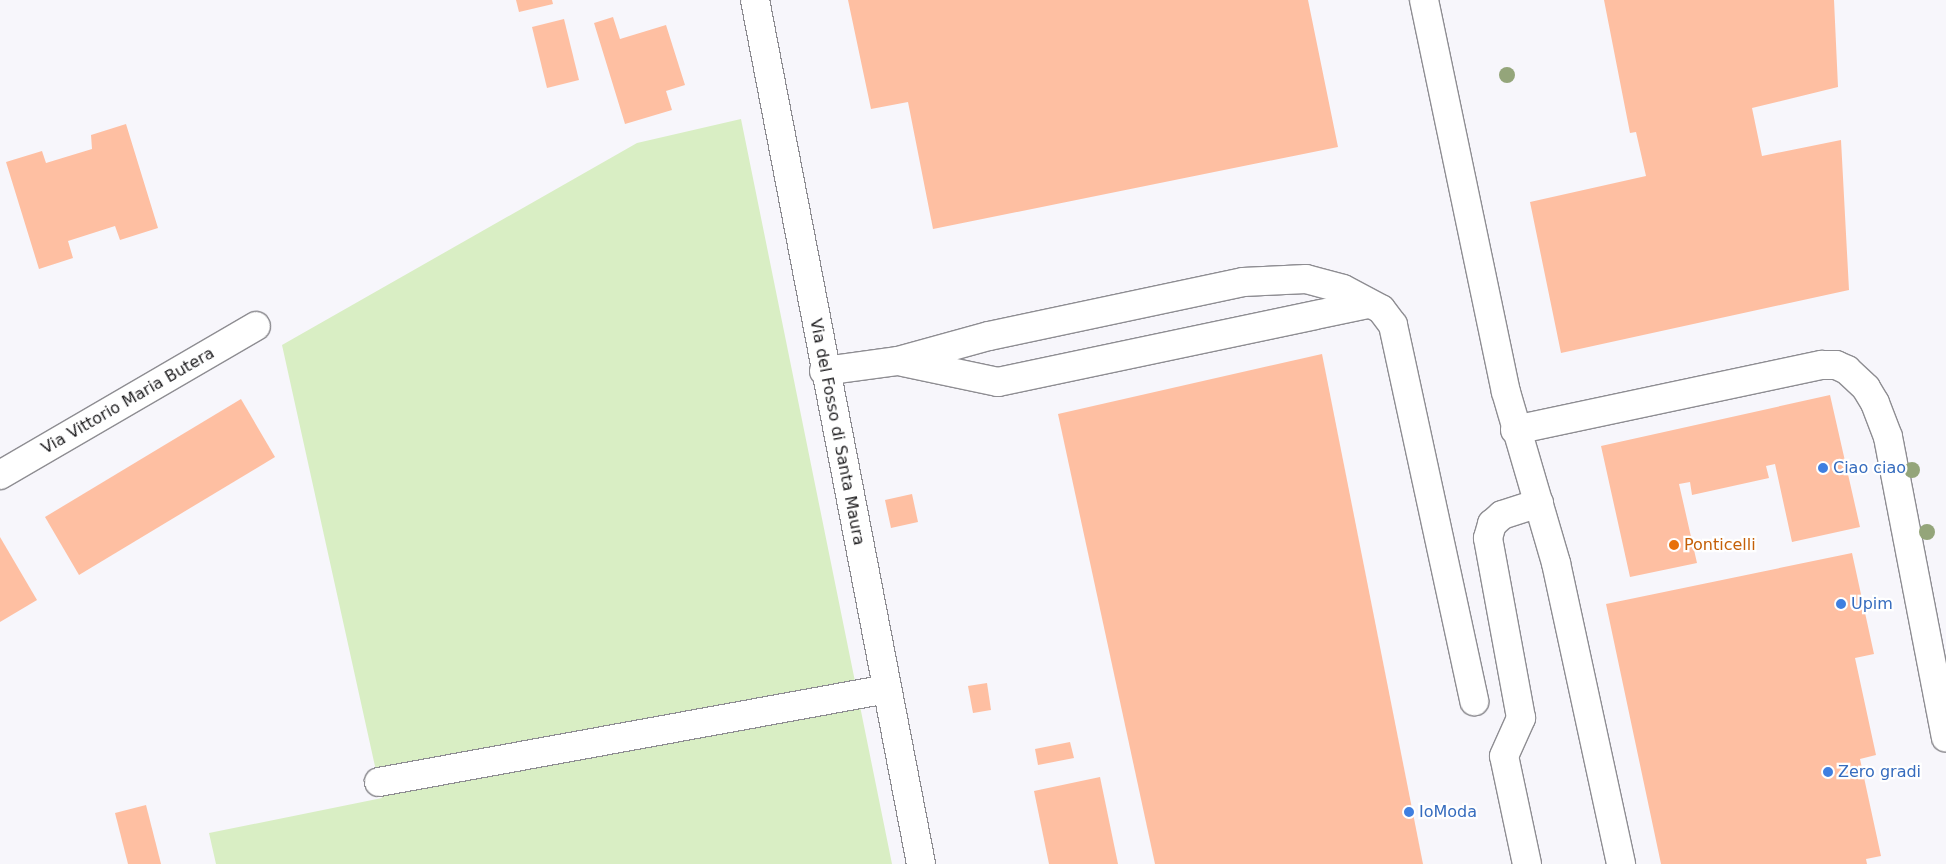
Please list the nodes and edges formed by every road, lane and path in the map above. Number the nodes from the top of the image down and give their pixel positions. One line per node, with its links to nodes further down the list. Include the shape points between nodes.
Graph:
1 (755, 0): 6 (street, Via del Fosso di Santa Maura)
2 (1424, 0): 7 (street)
3 (1369, 304): 5 (street, via 998,382); 5 (street, via 1322,282 1243,282 998,334); 11 (street, via 1387,314 1394,325)
4 (256, 326): 8 (street, Via Vittorio Maria Butera)
5 (898, 360): 6 (street)
6 (824, 371): 10 (street, Via del Fosso di Santa Maura)
7 (1515, 430): 9 (street); 12 (street, via 1822,365 1836,365 1847,370 1866,388 1888,436)
8 (0, 476)
9 (1539, 503): 15 (street, via 1502,515 1492,524 1488,538 1522,718 1504,756); 16 (street, via 1556,563)
10 (887, 689): 13 (street); 14 (street, Via del Fosso di Santa Maura)
11 (1474, 701)
12 (1946, 737)
13 (379, 782)
14 (921, 864)
15 (1527, 864)
16 (1622, 864)

